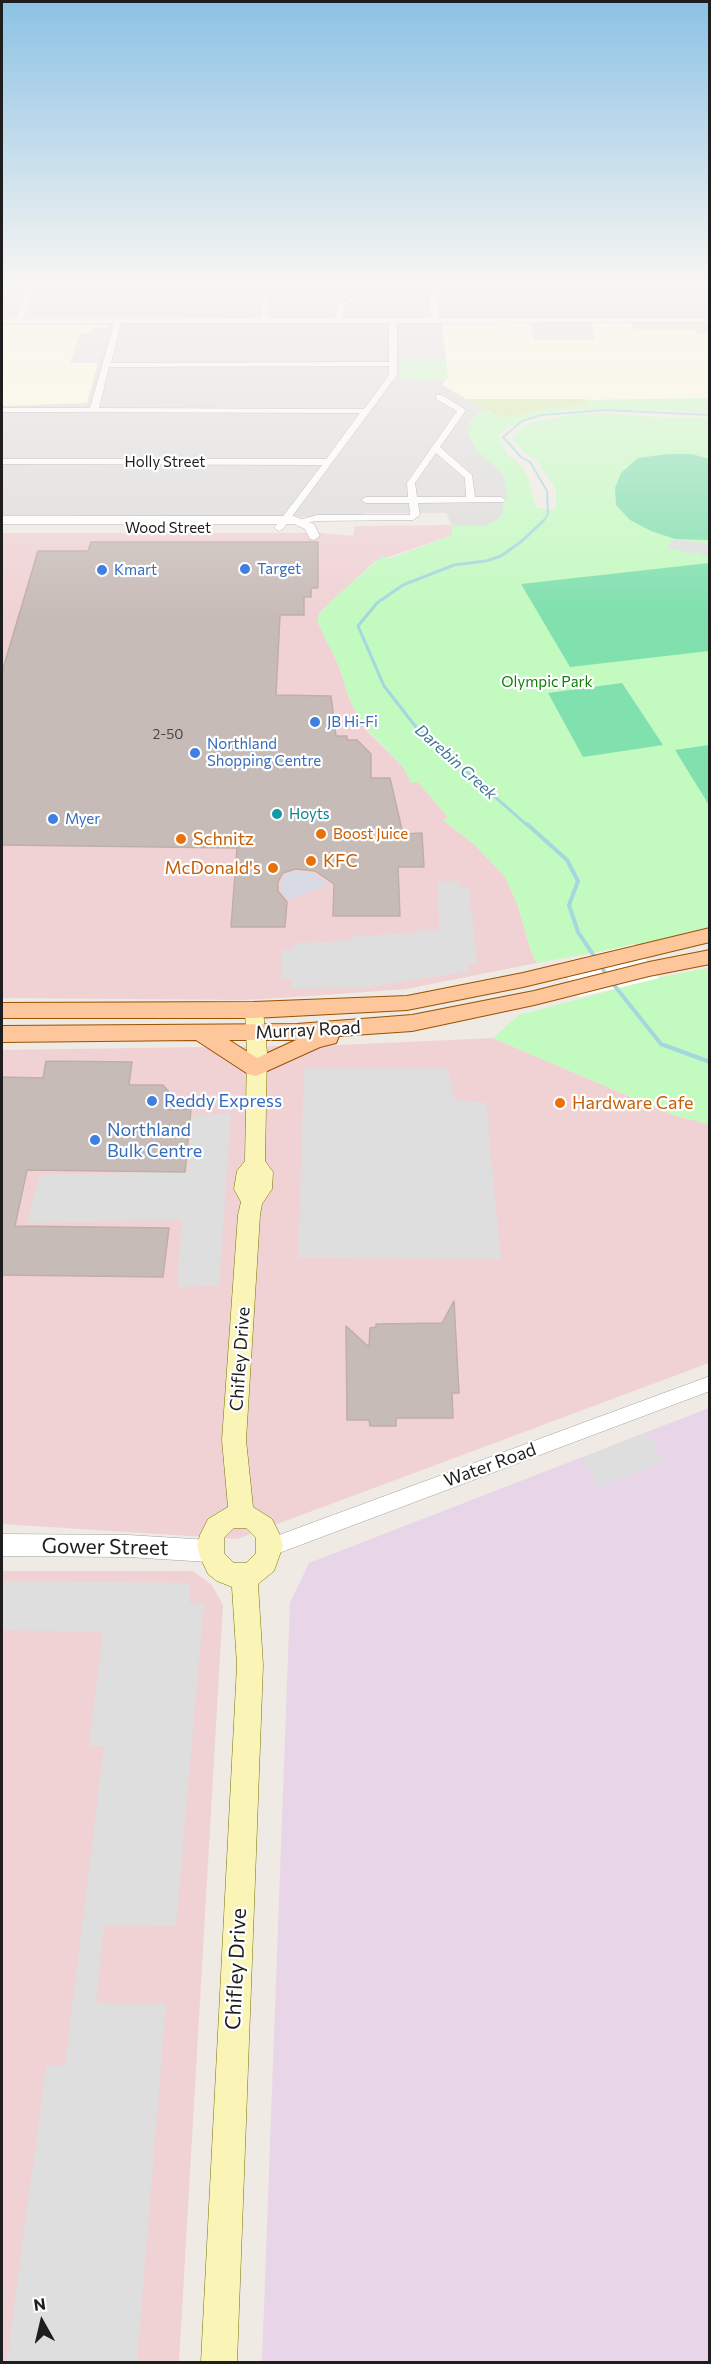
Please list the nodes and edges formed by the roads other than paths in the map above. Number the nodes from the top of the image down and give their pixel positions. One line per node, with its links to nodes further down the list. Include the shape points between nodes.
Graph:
1 (98, 396): 5 (street)
2 (378, 396): 6 (street)
3 (439, 397): 7 (street, via 462,410)
4 (2, 410): 5 (street)
5 (94, 410): 6 (street)
6 (368, 411): 9 (street)
7 (436, 448): 11 (street, via 411,483); 12 (street, via 469,477)
8 (2, 462): 9 (street, Holly Street)
9 (328, 462): 18 (street)
10 (366, 500): 11 (street)
11 (413, 500): 12 (street); 15 (street, via 415,515 408,519 317,518)
12 (471, 500): 13 (street)
13 (501, 500)
14 (2, 520): 16 (street, Wood Street)
15 (302, 522): 18 (street); 18 (street, Wood Street, via 314,536)
16 (236, 524): 17 (street, Wood Street); 18 (street, Wood Street)
17 (2, 526)
18 (284, 526)
19 (710, 935): 21 (main road)
20 (710, 957): 21 (main road)
21 (643, 960): 22 (main road, Murray Road)
22 (528, 989): 23 (main road, Murray Road, via 407,1003); 25 (main road, Murray Road, via 412,1023)
23 (254, 1010): 24 (main road, Murray Road); 26 (main road, Chifley Drive)
24 (2, 1011)
25 (366, 1027): 26 (main road, Murray Road); 29 (main road, via 313,1041)
26 (256, 1033): 28 (main road, Murray Road); 29 (main road, Chifley Drive)
27 (2, 1034): 28 (main road, Murray Road)
28 (202, 1034): 29 (main road)
29 (256, 1068): 31 (main road, Chifley Drive, via 255,1164 263,1172 248,1222 234,1440)
30 (710, 1383): 33 (street, Water Road)
31 (241, 1517): 33 (main road, via 261,1524); 34 (main road, via 220,1525 209,1541)
32 (2, 1545): 34 (street, Gower Street)
33 (271, 1547): 35 (main road, via 260,1568)
34 (209, 1551): 35 (main road, via 216,1566 224,1572)
35 (244, 1575): 36 (main road, Chifley Drive, via 250,1665)
36 (219, 2362)

